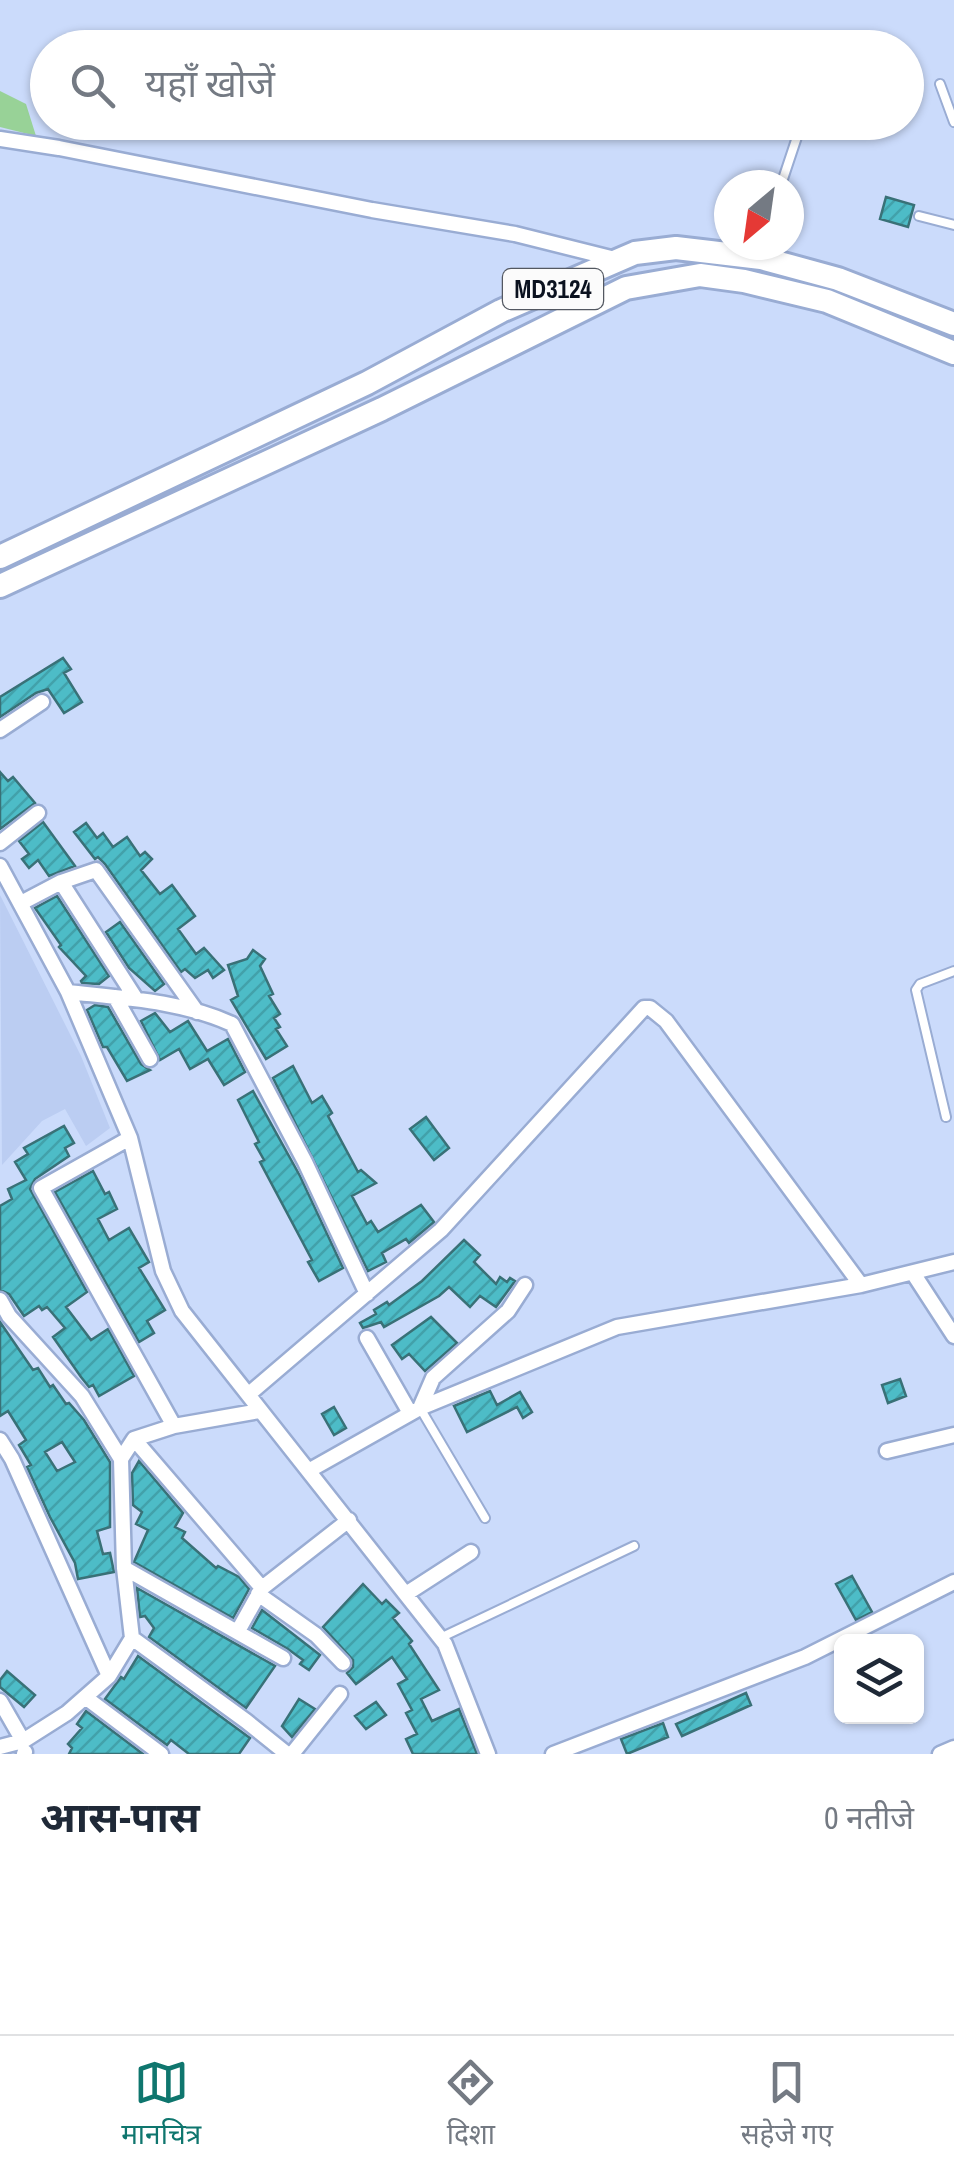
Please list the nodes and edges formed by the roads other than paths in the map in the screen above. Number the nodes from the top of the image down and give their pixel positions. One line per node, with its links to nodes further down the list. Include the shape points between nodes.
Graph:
1 (940, 84): 2 (lane)
2 (954, 122)
3 (0, 140): 9 (street, via 515,234)
4 (796, 140): 5 (lane)
5 (785, 170)
6 (919, 216): 7 (lane)
7 (954, 226)
8 (714, 250): 9 (main road, MD3124, via 676,248)
9 (620, 260): 15 (main road, MD3124, via 501,311 366,383)
10 (762, 260): 12 (lane)
11 (785, 260): 13 (main road, MD3124)
12 (761, 285): 14 (main road, MD3124, via 828,301); 16 (main road, MD3124, via 700,274 626,288)
13 (954, 324)
14 (954, 353)
15 (0, 557)
16 (0, 586)
17 (42, 702): 18 (street)
18 (0, 730)
19 (38, 813): 20 (street)
20 (0, 843)
21 (3, 874): 23 (street)
22 (61, 882): 23 (street); 27 (street); 28 (street, via 96,870)
23 (21, 903): 25 (street)
24 (954, 971): 30 (lane, via 916,990)
25 (68, 992): 26 (street); 31 (street)
26 (115, 997): 27 (street); 29 (street)
27 (136, 999): 28 (street)
28 (197, 1012): 36 (street, via 232,1024)
29 (150, 1058)
30 (946, 1118)
31 (130, 1138): 40 (street, via 164,1271 182,1311); 43 (street, via 41,1188)
32 (954, 1262): 33 (street)
33 (913, 1273): 35 (street); 38 (street)
34 (525, 1285): 42 (street, via 508,1312 433,1378)
35 (860, 1286): 36 (street, via 666,1021 644,1008 440,1230); 42 (street, via 618,1327)
36 (367, 1294): 40 (street)
37 (0, 1300): 48 (street, via 82,1396)
38 (954, 1336)
39 (366, 1338): 42 (street)
40 (249, 1394): 41 (street)
41 (259, 1411): 43 (street); 49 (street)
42 (415, 1411): 49 (street); 50 (lane)
43 (174, 1426): 45 (street)
44 (954, 1436): 47 (street)
45 (134, 1439): 48 (street); 56 (street)
46 (0, 1440): 63 (street)
47 (887, 1451)
48 (121, 1459): 54 (street)
49 (310, 1470): 51 (street)
50 (485, 1518)
51 (348, 1520): 56 (street); 57 (street)
52 (634, 1546): 60 (lane)
53 (471, 1552): 57 (street)
54 (124, 1568): 58 (street); 59 (street)
55 (954, 1582): 72 (street, via 805,1657)
56 (260, 1591): 58 (street); 62 (street)
57 (406, 1594): 60 (street)
58 (238, 1631): 61 (street)
59 (132, 1638): 63 (street); 70 (street)
60 (440, 1638): 71 (street)
61 (283, 1658)
62 (343, 1663)
63 (109, 1676): 65 (street)
64 (340, 1694): 70 (street)
65 (85, 1698): 68 (street); 69 (street)
66 (0, 1700): 68 (street)
67 (954, 1748): 73 (street)
68 (19, 1749)
69 (161, 1754)
70 (290, 1754)
71 (488, 1754)
72 (553, 1754)
73 (940, 1754)

